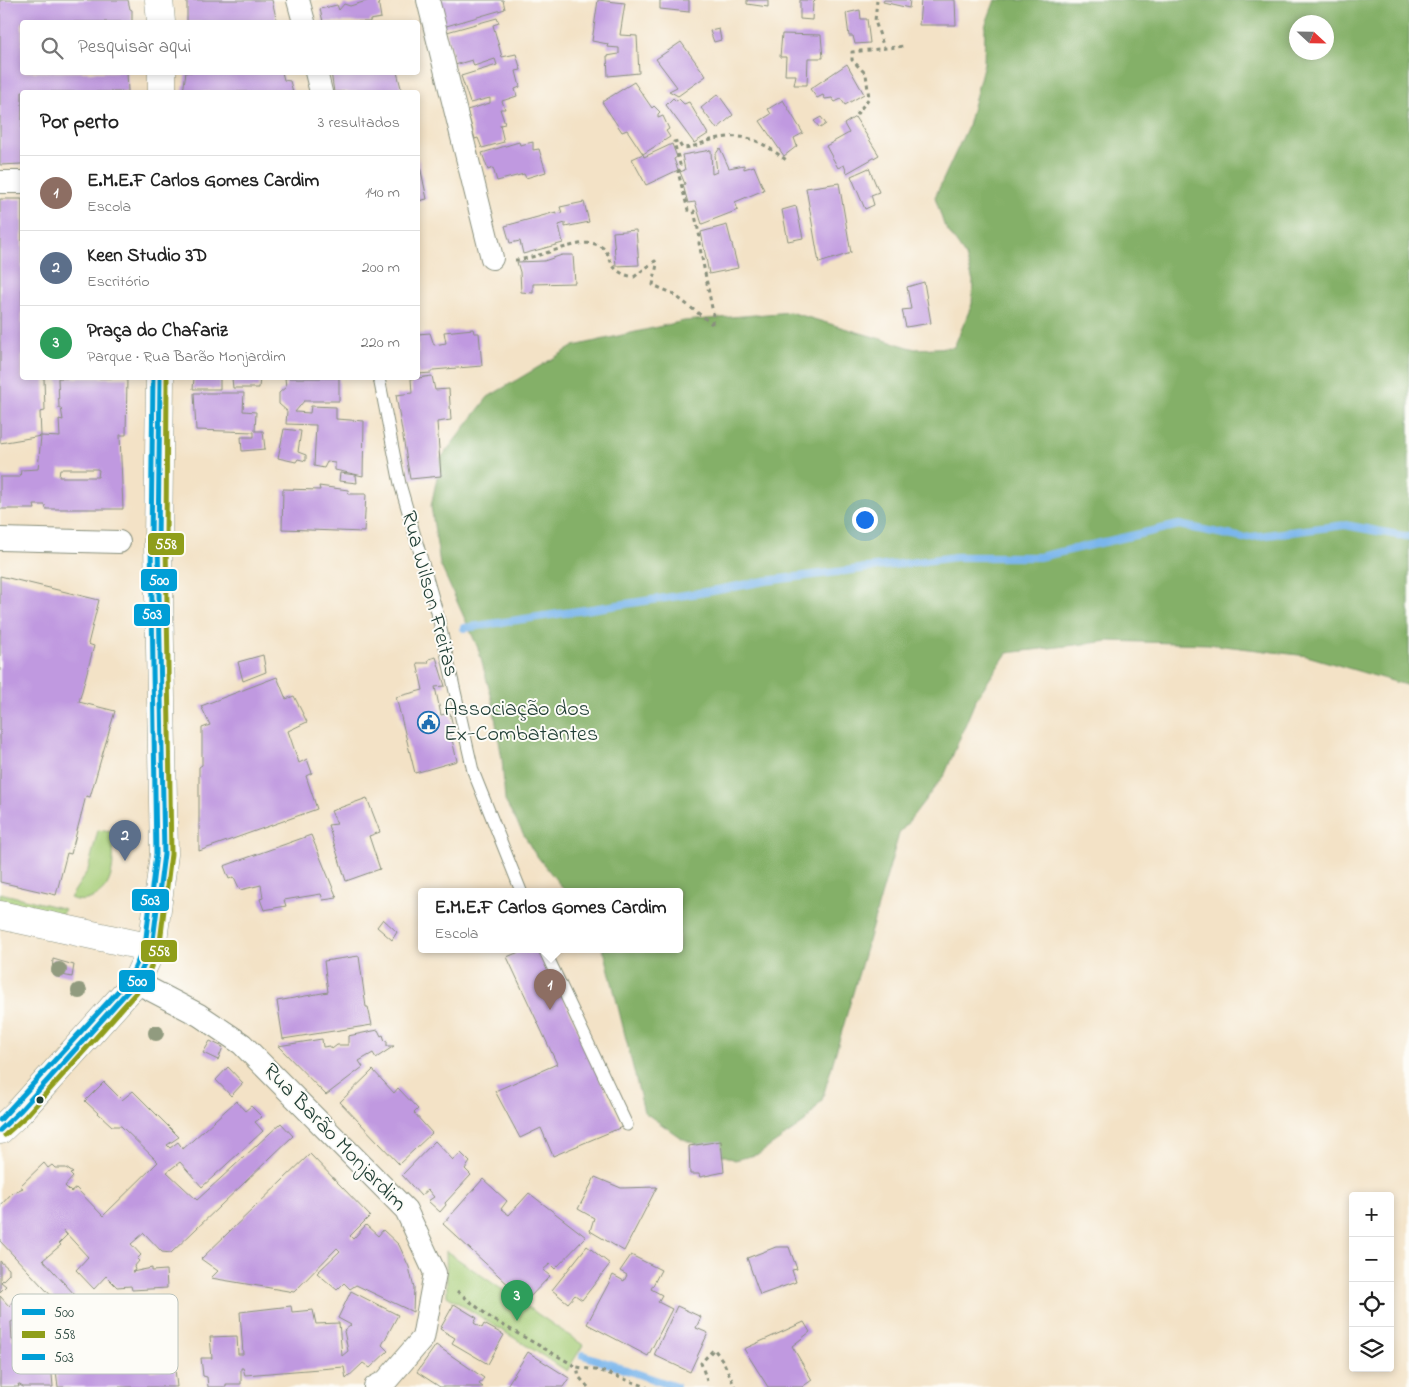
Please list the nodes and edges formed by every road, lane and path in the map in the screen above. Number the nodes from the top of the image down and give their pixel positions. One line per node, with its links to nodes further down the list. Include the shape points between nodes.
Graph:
1 (160, 0): 5 (main road)
2 (298, 0): 6 (street)
3 (428, 0): 17 (street)
4 (877, 0): 8 (path, via 875,21)
5 (161, 20)
6 (303, 20)
7 (905, 46): 8 (path)
8 (884, 48): 13 (path, via 852,52 850,56 866,74 869,98)
9 (162, 75): 11 (main road)
10 (317, 75): 12 (street)
11 (162, 90)
12 (320, 90)
13 (856, 115)
14 (789, 162): 17 (path, via 743,135 709,140 691,148 682,148 678,141 674,142 688,210 694,211 700,238 713,313 712,324 672,293 653,285 655,261 634,277 617,272 609,255 595,244 518,260)
15 (0, 182): 16 (street)
16 (20, 182)
17 (492, 258)
18 (160, 380): 24 (main road, via 158,516 164,854)
19 (379, 380): 22 (lane, Rua Wilson Freitas, via 400,484 437,612 473,771)
20 (0, 539): 21 (street)
21 (119, 542)
22 (520, 888)
23 (0, 915): 24 (main road)
24 (152, 948): 26 (main road)
25 (546, 953): 27 (lane)
26 (136, 982): 28 (main road); 29 (street, Rua Barão Monjardim, via 200,1015 242,1044 406,1210)
27 (627, 1125)
28 (0, 1130)
29 (435, 1273): 30 (path, via 492,1319); 32 (street, via 423,1338 386,1381)
30 (577, 1366): 33 (path, via 579,1378); 34 (path)
31 (707, 1381): 35 (path, via 701,1363 714,1349)
32 (375, 1387)
33 (588, 1387)
34 (647, 1387)
35 (735, 1387)

